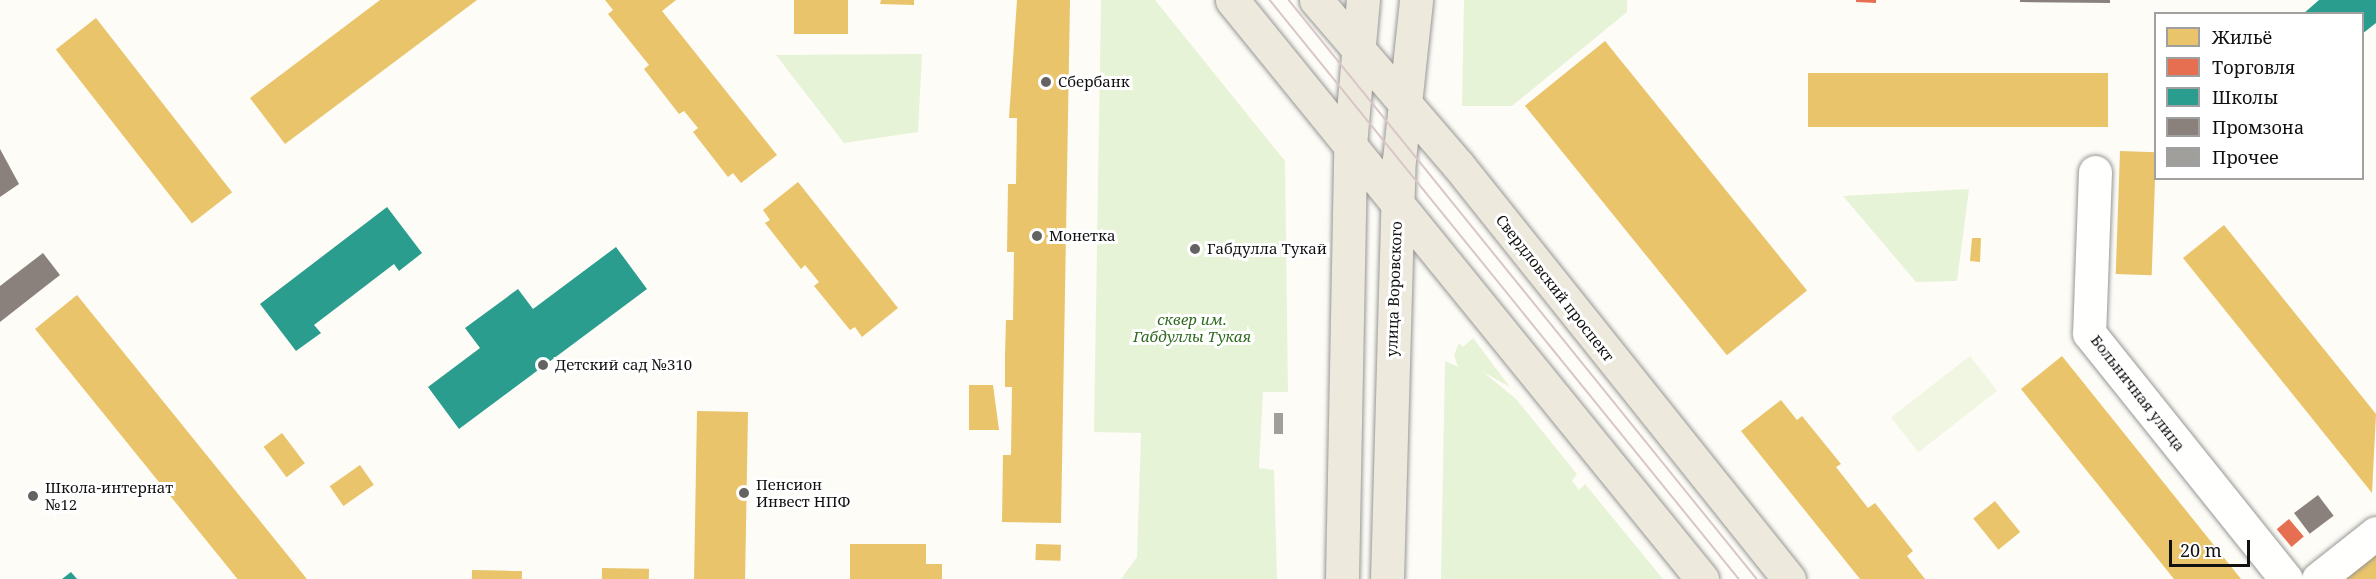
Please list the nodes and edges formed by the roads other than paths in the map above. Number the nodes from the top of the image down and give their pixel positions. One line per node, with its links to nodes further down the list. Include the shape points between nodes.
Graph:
1 (1232, 0): 7 (main road)
2 (1316, 0): 5 (main road, Свердловский проспект)
3 (1363, 0): 5 (main road)
4 (1416, 0): 6 (main road, улица Воровского)
5 (1359, 51): 6 (main road, Свердловский проспект); 7 (main road)
6 (1405, 105): 9 (main road, улица Воровского); 14 (main road, Свердловский проспект)
7 (1350, 145): 9 (main road); 11 (main road)
8 (2095, 172): 15 (street, Больничная улица, via 2089,333)
9 (1398, 202): 12 (main road, улица Воровского); 13 (main road)
10 (2376, 533): 16 (street)
11 (1342, 579)
12 (1387, 579)
13 (1702, 579)
14 (1789, 579)
15 (2286, 579)
16 (2318, 579)

